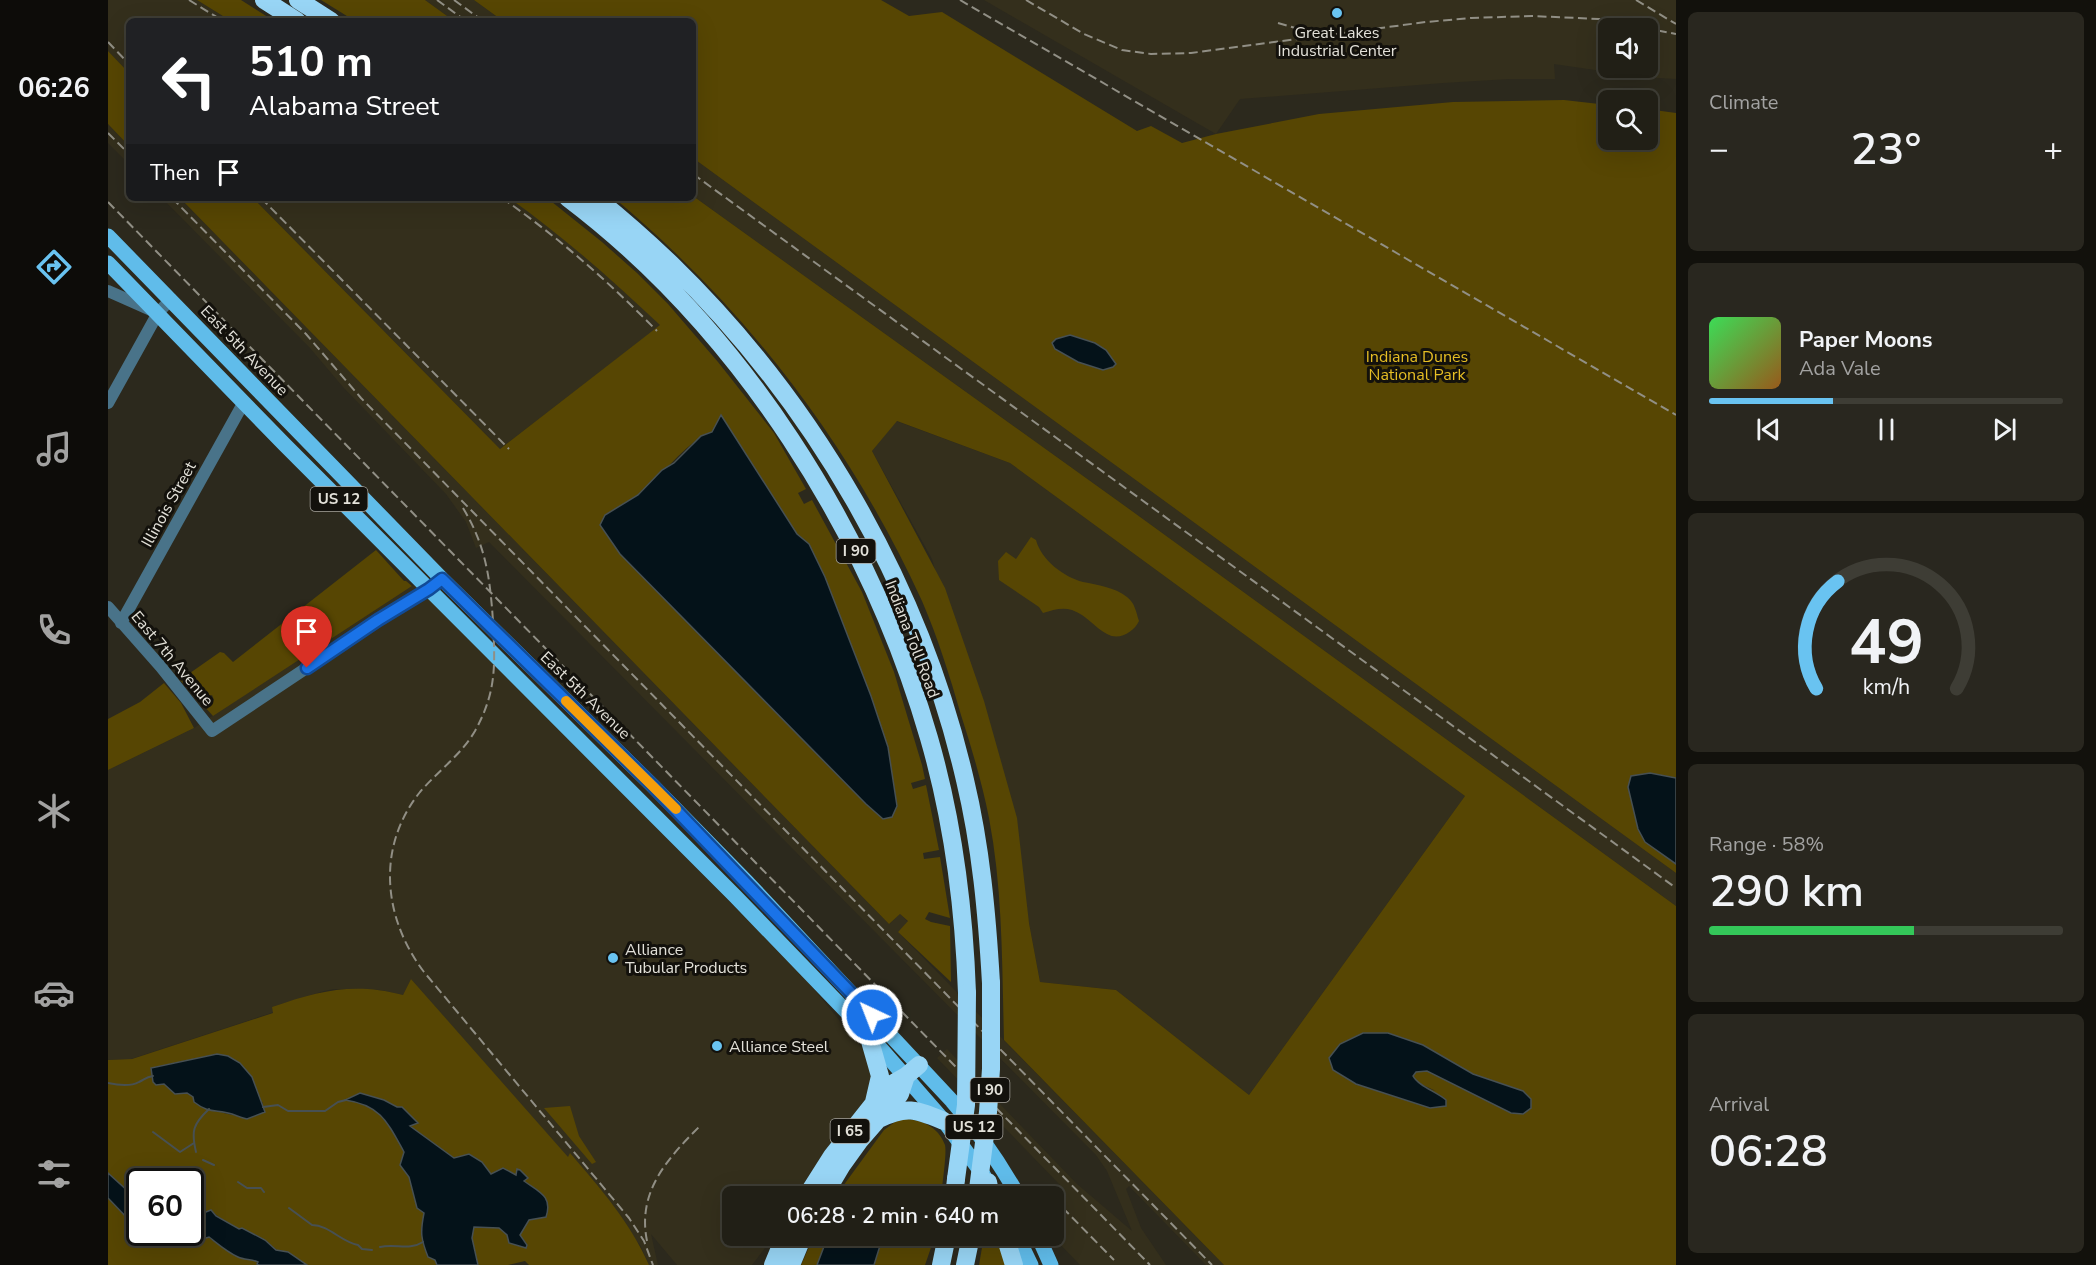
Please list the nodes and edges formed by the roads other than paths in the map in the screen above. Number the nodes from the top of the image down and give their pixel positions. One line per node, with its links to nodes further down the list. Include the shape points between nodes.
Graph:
1 (264, 0): 3 (highway)
2 (297, 0): 4 (highway)
3 (292, 18)
4 (326, 18)
5 (572, 201): 24 (highway, Indiana Toll Road / I 90, bridge, via 658,277 744,374 823,492 895,638 929,740 955,859 965,935 968,1068)
6 (599, 201): 25 (highway, Indiana Toll Road / I 90, bridge, via 710,304 802,418 840,477 895,577 918,629 965,779 982,867 991,983 991,1069)
7 (108, 236): 10 (main road, East 5th Avenue / US 12)
8 (108, 263): 11 (main road, East 5th Avenue / US 12)
9 (108, 291): 11 (street)
10 (171, 299): 11 (street); 14 (main road, East 5th Avenue / US 12)
11 (158, 313): 12 (main road, East 5th Avenue / US 12); 13 (street)
12 (244, 402): 15 (main road, East 5th Avenue / US 12); 17 (street, Illinois Street)
13 (108, 403)
14 (442, 579): 15 (street); 19 (main road, East 5th Avenue / US 12, via 653,786)
15 (429, 589): 17 (street, East 7th Avenue, via 212,731); 18 (main road, East 5th Avenue / US 12)
16 (108, 608): 17 (street, East 7th Avenue)
17 (121, 622)
18 (868, 1034): 19 (main road, East 5th Avenue / US 12); 20 (highway, via 880,1076)
19 (913, 1070): 20 (highway, I 65, via 890,1085); 21 (main road, East 5th Avenue / US 12); 27 (main road, East 5th Avenue / US 12, via 978,1131)
20 (875, 1111): 21 (highway, via 918,1110); 22 (highway, I 65, via 832,1156); 23 (highway, I 65)
21 (944, 1121): 26 (main road, East 5th Avenue / US 12)
22 (813, 1186)
23 (830, 1186)
24 (955, 1186)
25 (978, 1186)
26 (988, 1186)
27 (1013, 1186)
28 (781, 1246): 36 (highway)
29 (791, 1246): 37 (highway)
30 (799, 1246): 38 (highway)
31 (945, 1246): 39 (highway)
32 (969, 1246): 40 (highway)
33 (1008, 1246): 41 (highway)
34 (1022, 1246): 42 (main road)
35 (1042, 1246): 43 (main road)
36 (773, 1265)
37 (783, 1265)
38 (791, 1265)
39 (941, 1265)
40 (965, 1265)
41 (1014, 1265)
42 (1031, 1265)
43 (1051, 1265)

